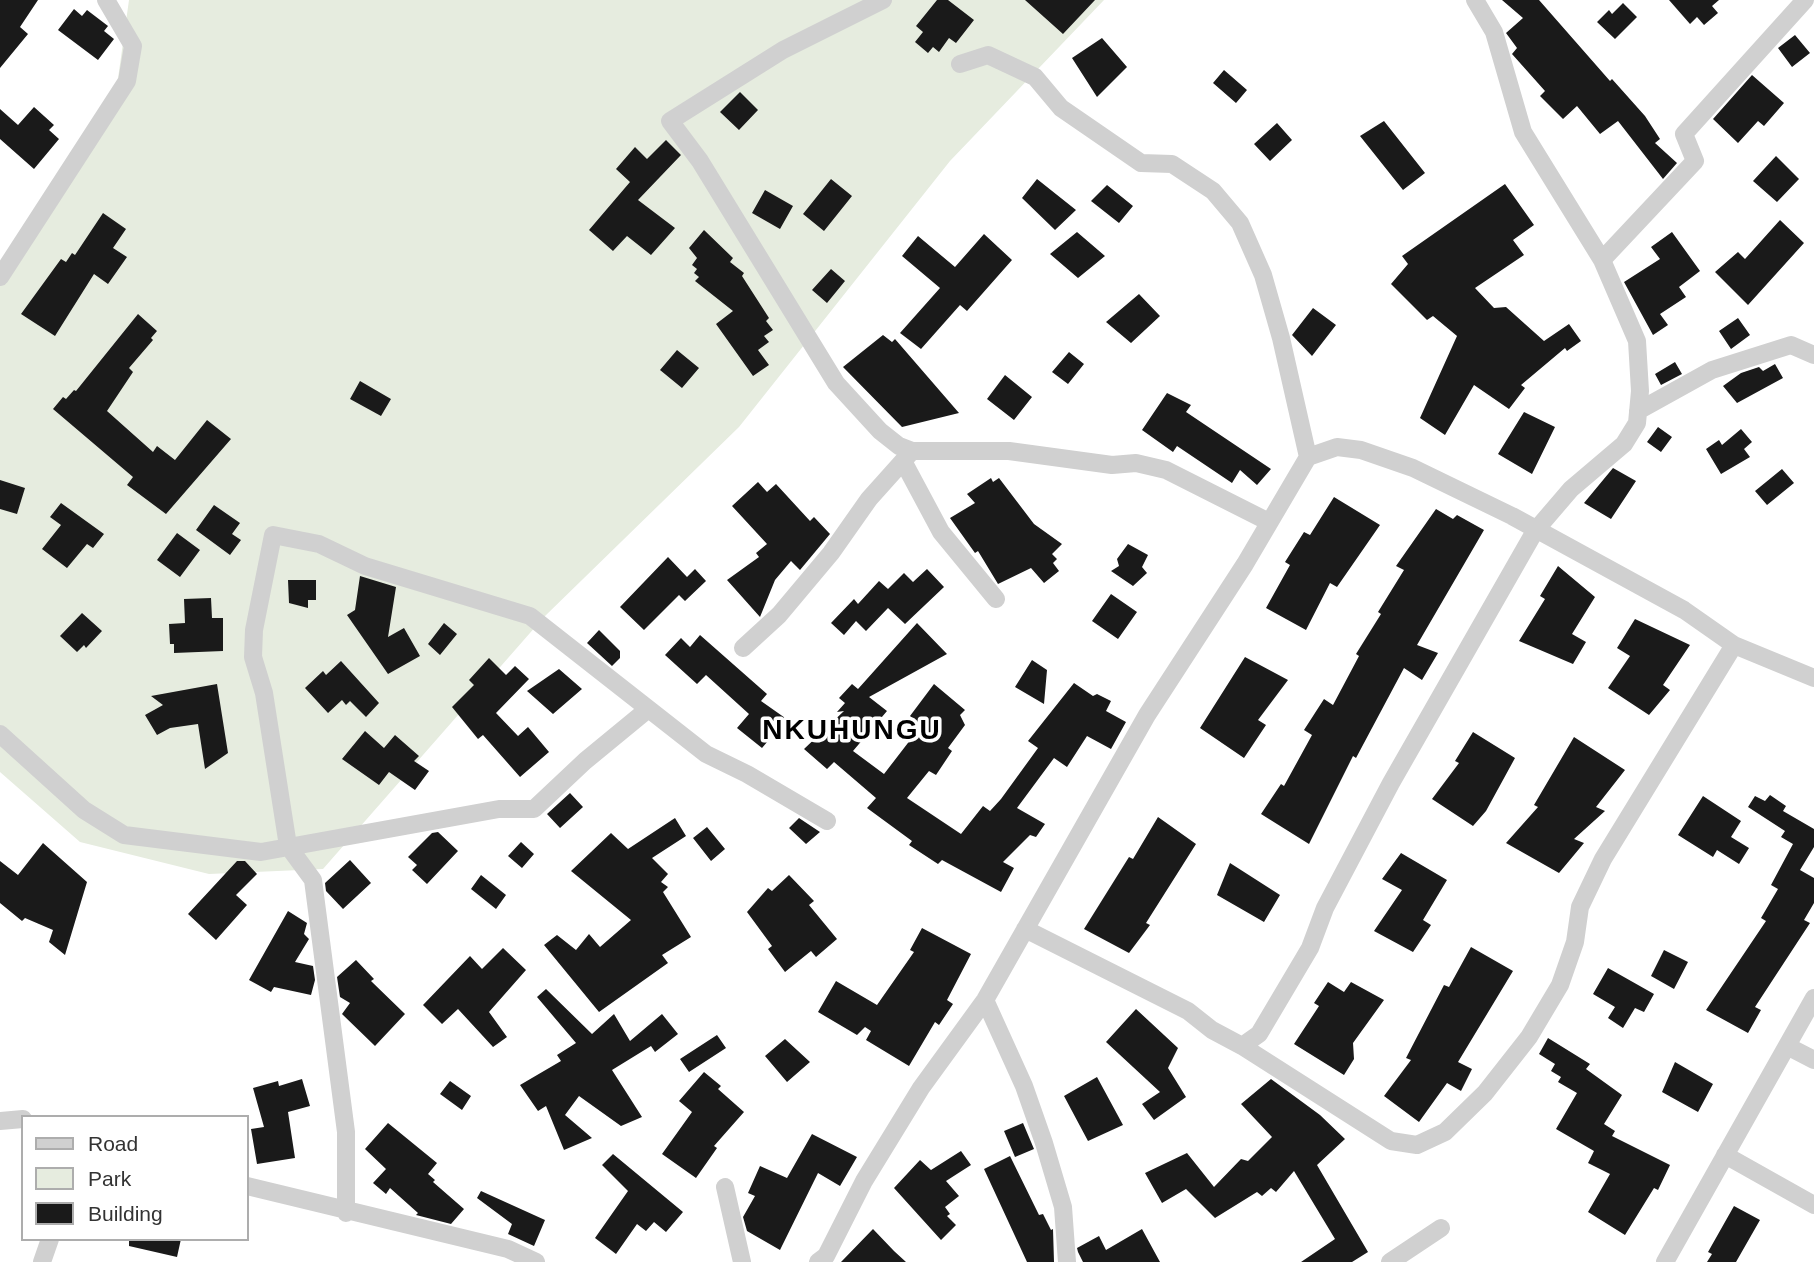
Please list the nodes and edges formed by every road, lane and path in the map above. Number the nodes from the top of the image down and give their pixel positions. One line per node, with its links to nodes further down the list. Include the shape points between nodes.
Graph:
1 (106, 0): 7 (street, via 133,46 127,81)
2 (883, 0): 10 (street, via 803,38 670,121 700,161 836,383)
3 (1475, 0): 6 (street, via 1494,32 1523,132)
4 (1805, 0): 6 (street, via 1684,134 1695,161)
5 (960, 64): 11 (street, via 988,55 1035,77 1061,108 1141,163 1171,164 1213,191 1240,223 1263,275)
6 (1602, 260): 9 (street, via 1637,341)
7 (0, 277)
8 (1814, 355): 9 (street, via 1791,345 1712,370)
9 (1638, 411): 13 (street, via 1637,423 1624,444 1571,489)
10 (907, 456): 12 (street, via 1009,451 1112,465 1136,463 1166,471); 14 (street, via 941,532); 16 (street, via 779,615)
11 (1308, 457): 12 (street); 13 (street, via 1337,447 1383,457)
12 (1269, 522): 22 (street, via 1147,716)
13 (1535, 531): 15 (street, via 1684,610); 25 (street, via 1391,783 1325,908 1310,948 1259,1034)
14 (996, 599)
15 (1734, 645): 17 (street); 25 (street, via 1602,859 1580,907 1575,942 1560,985 1529,1037 1485,1094 1445,1132 1417,1145 1391,1142)
16 (743, 648)
17 (1814, 678)
18 (646, 710): 20 (street, via 706,754); 21 (street, via 534,809 499,809); 21 (street, via 530,616 365,566 319,544 273,534 253,657 264,693)
19 (0, 734): 21 (street, via 84,810 124,835 261,852)
20 (827, 821)
21 (288, 846): 34 (street, via 313,880 346,1132)
22 (1025, 929): 24 (street); 25 (street, via 1188,1011)
23 (1814, 998): 26 (street)
24 (985, 1000): 40 (street, via 921,1087 864,1181 826,1256); 41 (street, via 1044,1143 1063,1207)
25 (1242, 1046)
26 (1787, 1046): 27 (street); 30 (street)
27 (1814, 1060)
28 (21, 1119): 29 (street)
29 (0, 1121)
30 (1725, 1155): 33 (street); 43 (street)
31 (248, 1186): 34 (street)
32 (725, 1187): 39 (street)
33 (1814, 1205)
34 (346, 1213): 38 (street, via 508,1249)
35 (1441, 1228): 42 (street)
36 (49, 1241): 37 (street)
37 (42, 1262)
38 (536, 1262)
39 (742, 1262)
40 (818, 1262)
41 (1068, 1262)
42 (1390, 1262)
43 (1665, 1262)

